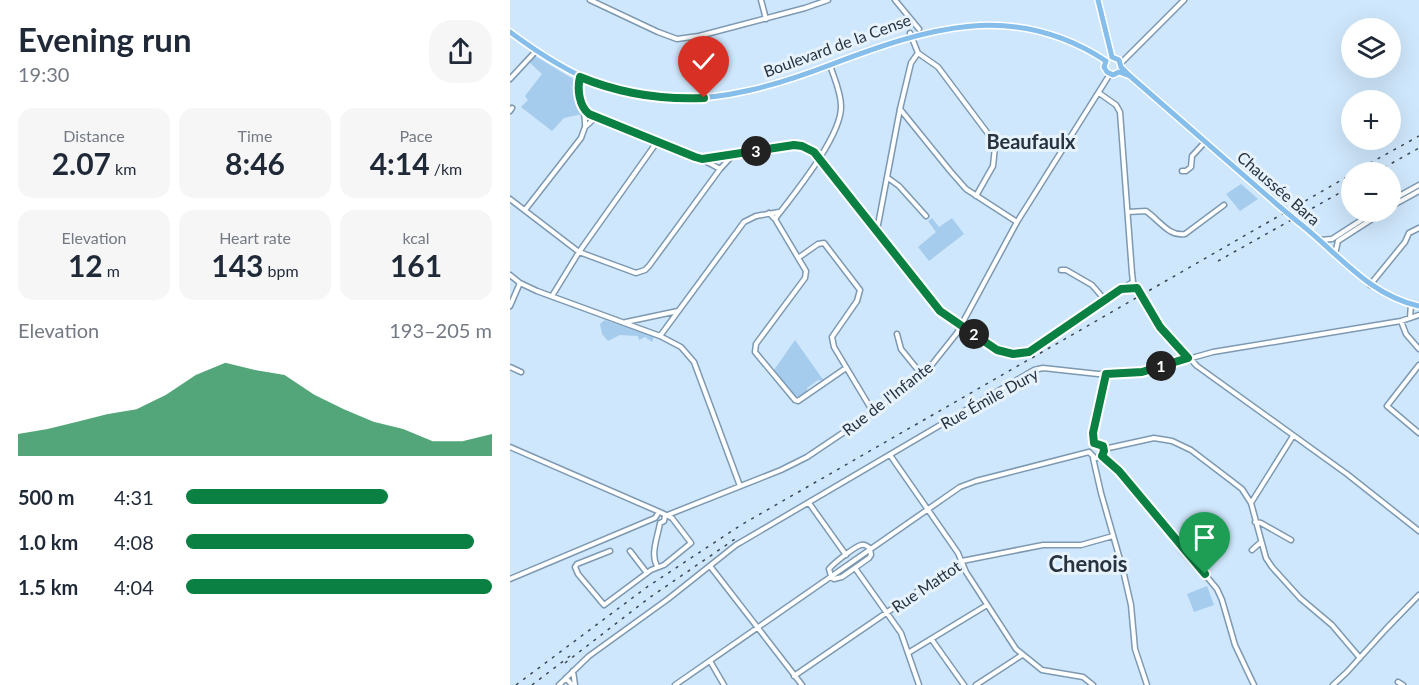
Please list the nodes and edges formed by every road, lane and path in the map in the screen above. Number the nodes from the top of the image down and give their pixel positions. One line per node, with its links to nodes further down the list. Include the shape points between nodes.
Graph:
1 (590, 0): 7 (street, via 677,39)
2 (761, 0): 7 (street)
3 (828, 0): 7 (street)
4 (895, 0): 9 (street)
5 (1098, 0): 15 (main road)
6 (1184, 0): 18 (street)
7 (766, 19)
8 (942, 23): 9 (main road, Boulevard de la Cense)
9 (920, 29): 12 (main road, Boulevard de la Cense)
10 (1063, 31): 16 (main road)
11 (510, 32): 13 (main road, Boulevard de la Cense)
12 (910, 33): 14 (street); 17 (main road, Boulevard de la Cense)
13 (536, 51): 20 (main road, Boulevard de la Cense); 21 (street)
14 (918, 53): 23 (street, via 911,63); 38 (street, via 938,67 995,147 993,166)
15 (1112, 57): 16 (main road); 18 (main road, via 1117,58)
16 (1106, 61): 19 (main road, via 1104,67)
17 (830, 65): 20 (main road, Boulevard de la Cense, via 744,92 685,99 630,94); 30 (street, via 841,107 835,131)
18 (1120, 67): 19 (main road); 27 (main road, Chaussée Bara)
19 (1110, 74): 22 (street, Rue de l'Infante)
20 (580, 77): 24 (street, via 578,90)
21 (510, 79)
22 (1099, 93): 44 (street, via 1120,112); 48 (street, Rue de l'Infante)
23 (900, 109): 34 (street); 38 (street, via 951,172)
24 (584, 110): 25 (street); 26 (street)
25 (596, 117): 26 (street); 28 (street)
26 (585, 126): 42 (street, via 581,138)
27 (1205, 141): 33 (street, via 1192,156 1191,166); 53 (main road, Chaussée Bara, bridge)
28 (657, 142): 31 (street); 56 (street)
29 (733, 155): 30 (street, via 794,145); 31 (street); 32 (street)
30 (819, 156): 43 (street); 52 (street)
31 (702, 159): 32 (street)
32 (720, 169): 56 (street, via 645,270 636,273)
33 (1182, 171)
34 (888, 178): 46 (street); 52 (street)
35 (1419, 185): 37 (street)
36 (1419, 191): 40 (street)
37 (1401, 195)
38 (976, 196): 48 (street)
39 (510, 199): 42 (street)
40 (1401, 201)
41 (1224, 205): 44 (street, via 1180,235 1146,211)
42 (525, 210): 56 (street)
43 (780, 212): 45 (street); 47 (street)
44 (1128, 212): 61 (street)
45 (769, 213): 47 (street); 71 (street, via 742,225)
46 (926, 216)
47 (775, 219): 58 (street)
48 (1017, 222): 76 (street, Rue de l'Infante)
49 (1358, 222): 53 (street, via 1332,239)
50 (1367, 222): 54 (street)
51 (1419, 228): 63 (street, via 1410,233)
52 (877, 230): 76 (street, via 940,311)
53 (1319, 240): 55 (main road, Chaussée Bara)
54 (1338, 241): 55 (street); 57 (street)
55 (1325, 246): 57 (main road, Chaussée Bara)
56 (579, 252): 66 (street)
57 (1335, 255): 63 (main road, Chaussée Bara)
58 (798, 258): 83 (street, via 824,243 860,290 857,302 832,337); 83 (street, via 806,271 805,278 756,344 755,351 798,401)
59 (1061, 270): 67 (street, via 1092,285)
60 (510, 275): 62 (street)
61 (1133, 282): 64 (street); 65 (street)
62 (520, 283): 66 (street); 69 (street)
63 (1370, 285): 68 (main road, Chaussée Bara)
64 (1121, 289): 65 (street); 67 (street)
65 (1138, 290): 80 (street, bridge, via 1160,327)
66 (552, 297): 75 (street)
67 (1105, 300): 76 (street, via 1024,354 997,350)
68 (1412, 304): 70 (main road, Chaussée Bara); 73 (street)
69 (510, 306)
70 (1419, 306)
71 (678, 310): 75 (street); 78 (street)
72 (1419, 315): 73 (street, Rue Émile Dury)
73 (1409, 319): 74 (street, Rue Émile Dury)
74 (1401, 321): 79 (street); 80 (street, Rue Émile Dury)
75 (625, 322): 78 (street)
76 (961, 325): 86 (street, Rue de l'Infante)
77 (897, 334): 86 (street, via 901,349)
78 (660, 336): 97 (street, via 681,347 694,362)
79 (1419, 349)
80 (1188, 358): 85 (street, Rue Émile Dury, via 1142,372); 89 (street)
81 (1419, 365): 88 (street, via 1387,406)
82 (510, 367): 84 (street)
83 (846, 368): 87 (street)
84 (521, 372)
85 (1106, 374): 90 (street); 94 (street, Rue Émile Dury, via 1034,370)
86 (922, 375): 87 (street, Rue de l'Infante)
87 (873, 412): 97 (street, Rue de l'Infante, via 807,457)
88 (1419, 433)
89 (1293, 436): 99 (street); 107 (street)
90 (1094, 443): 92 (street); 93 (street)
91 (510, 447): 100 (street)
92 (1104, 449): 95 (street); 99 (street, via 1154,438 1176,442 1242,489)
93 (1089, 452): 96 (street); 101 (street, via 976,481 954,490)
94 (890, 455): 98 (street, Rue Émile Dury); 101 (street)
95 (1102, 456): 96 (street); 146 (street, via 1119,471 1217,589 1234,645)
96 (1093, 458): 108 (street)
97 (740, 486): 103 (street, Rue de l'Infante)
98 (809, 502): 115 (street); 118 (street, Rue Émile Dury, via 736,544)
99 (1251, 503): 105 (street)
100 (651, 509): 102 (street); 104 (street)
101 (927, 509): 111 (street); 116 (street)
102 (660, 512): 103 (street); 104 (street)
103 (665, 516): 106 (street); 117 (street, via 672,518 691,543 664,565)
104 (655, 518): 106 (street); 122 (street)
105 (1254, 521): 109 (street); 110 (street)
106 (660, 522): 117 (street, via 653,558)
107 (1419, 531)
108 (1113, 536): 116 (street, Rue Mattot, via 1081,545 1043,545); 145 (street, via 1131,604 1135,649)
109 (1291, 540)
110 (1261, 542): 113 (street); 130 (street, via 1272,567)
111 (870, 548): 115 (street, via 860,545); 119 (street, via 869,558); 121 (street)
112 (630, 550): 120 (street)
113 (1252, 550)
114 (610, 551): 120 (street, via 575,567 604,605)
115 (846, 555): 121 (street, via 831,566)
116 (962, 561): 124 (street); 125 (street, Rue Mattot)
117 (657, 566): 120 (street)
118 (710, 566): 126 (street); 132 (street, Rue Émile Dury)
119 (855, 568): 121 (street, via 838,579); 125 (street)
120 (647, 573)
121 (831, 576): 126 (street)
122 (510, 579)
123 (1419, 596): 130 (street)
124 (987, 605): 127 (street); 129 (street)
125 (886, 612): 128 (street, via 901,633); 133 (street, Rue Mattot)
126 (756, 627): 131 (street); 133 (street)
127 (932, 640): 128 (street); 142 (street)
128 (908, 653): 141 (street)
129 (1023, 655): 143 (street); 144 (street, via 1042,670 1083,677)
130 (1360, 658): 147 (street)
131 (710, 661): 138 (street); 139 (street)
132 (573, 671): 134 (street, Rue Émile Dury); 137 (street)
133 (794, 676): 140 (street)
134 (563, 681): 136 (street); 137 (street)
135 (1398, 682): 148 (street)
136 (567, 685)
137 (574, 685)
138 (675, 685)
139 (724, 685)
140 (802, 685)
141 (920, 685)
142 (964, 685)
143 (976, 685)
144 (1093, 685)
145 (1148, 685)
146 (1254, 685)
147 (1333, 685)
148 (1404, 685)

